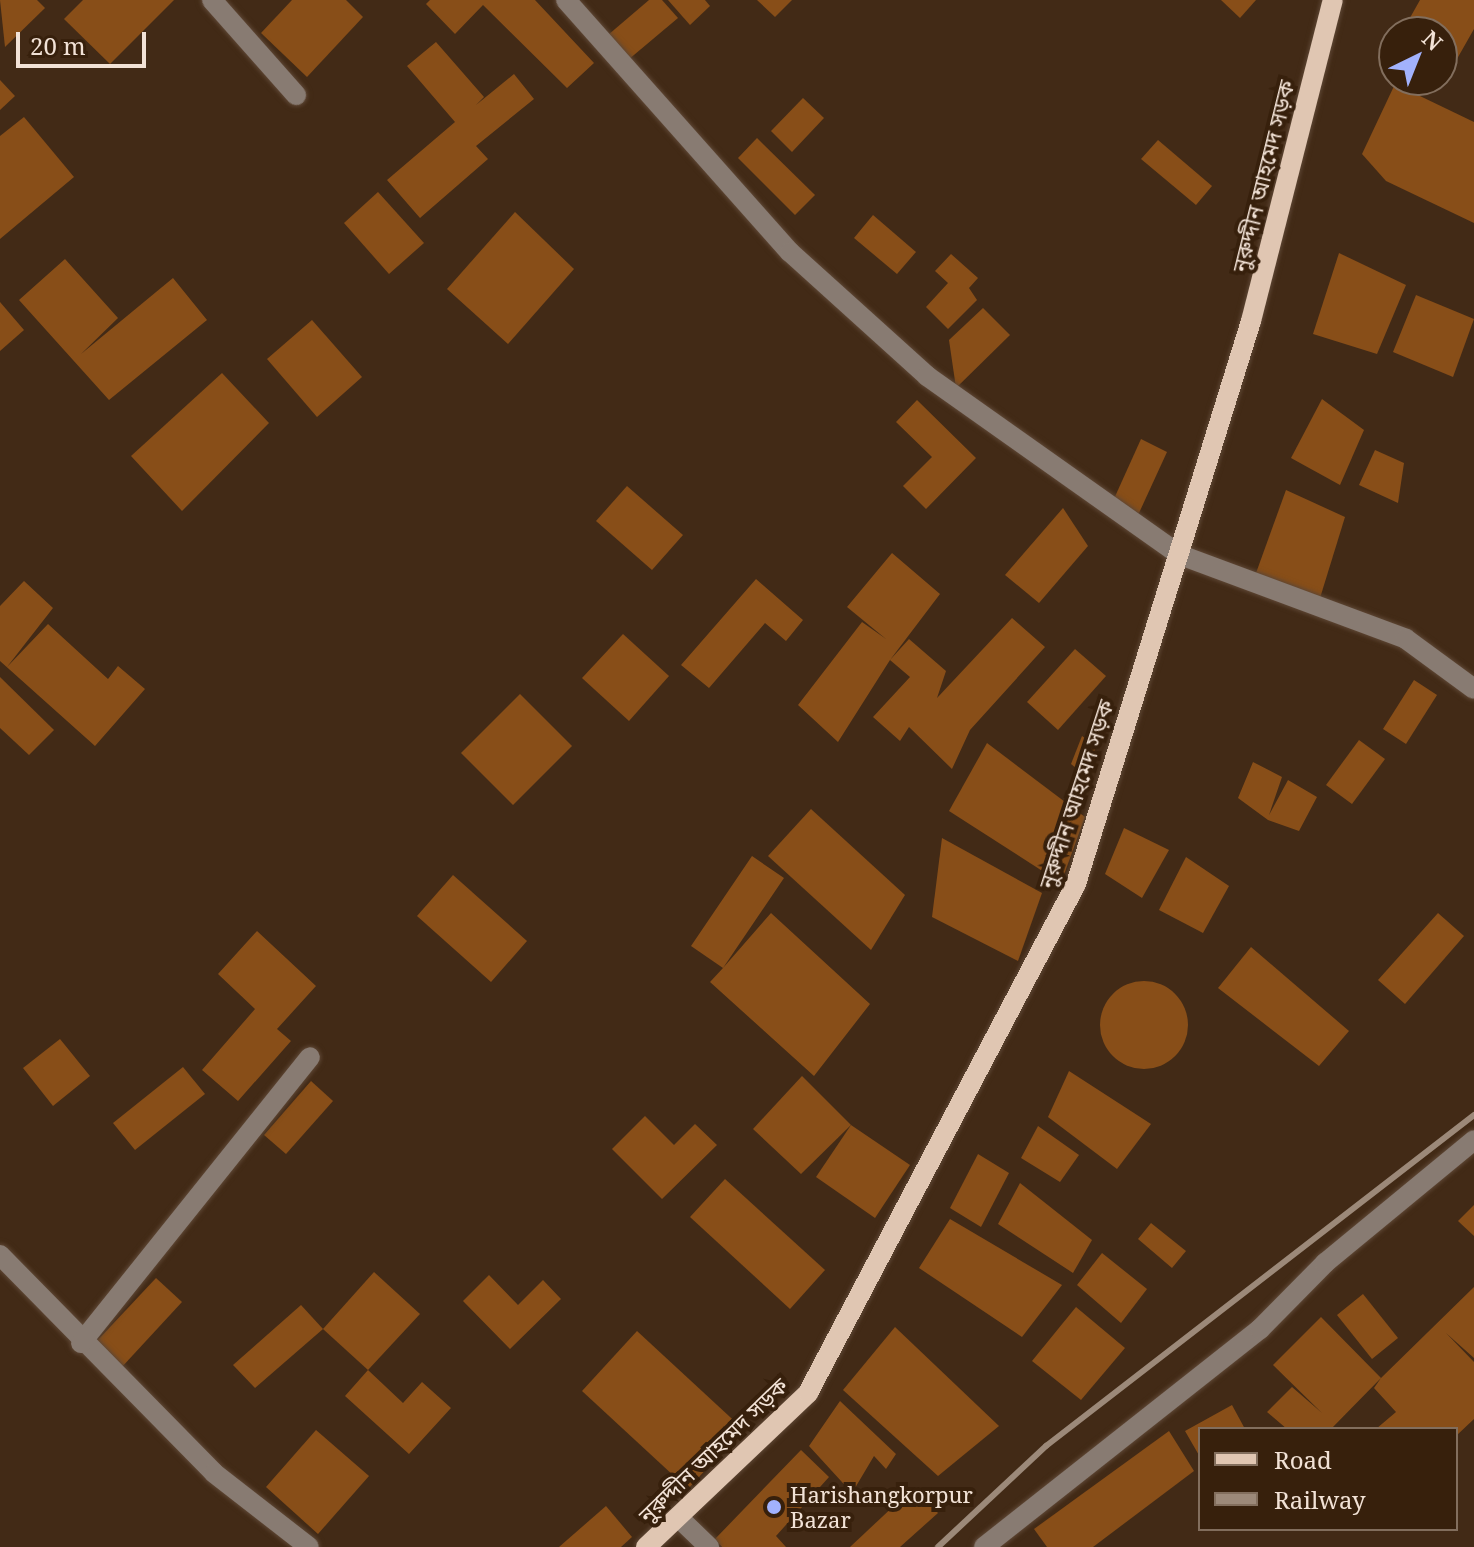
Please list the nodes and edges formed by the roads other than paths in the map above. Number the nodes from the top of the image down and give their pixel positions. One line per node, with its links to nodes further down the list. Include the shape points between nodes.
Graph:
1 (212, 0): 4 (street)
2 (566, 0): 5 (street, via 790,252 927,376)
3 (1333, 0): 5 (main road, নুরুদ্দীন আহমেদ সড়ক, via 1251,321)
4 (296, 95)
5 (1178, 554): 6 (street, via 1406,639); 11 (main road, নুরুদ্দীন আহমেদ সড়ক, via 1076,884 808,1393)
6 (1474, 689)
7 (310, 1057): 10 (street)
8 (1474, 1140): 15 (street, via 1325,1263 1260,1329)
9 (0, 1255): 10 (street)
10 (81, 1343): 12 (street, via 214,1473)
11 (679, 1518): 13 (main road, নুরুদ্দীন আহমেদ সড়ক); 14 (street)
12 (309, 1547)
13 (646, 1547)
14 (709, 1547)
15 (984, 1547)

